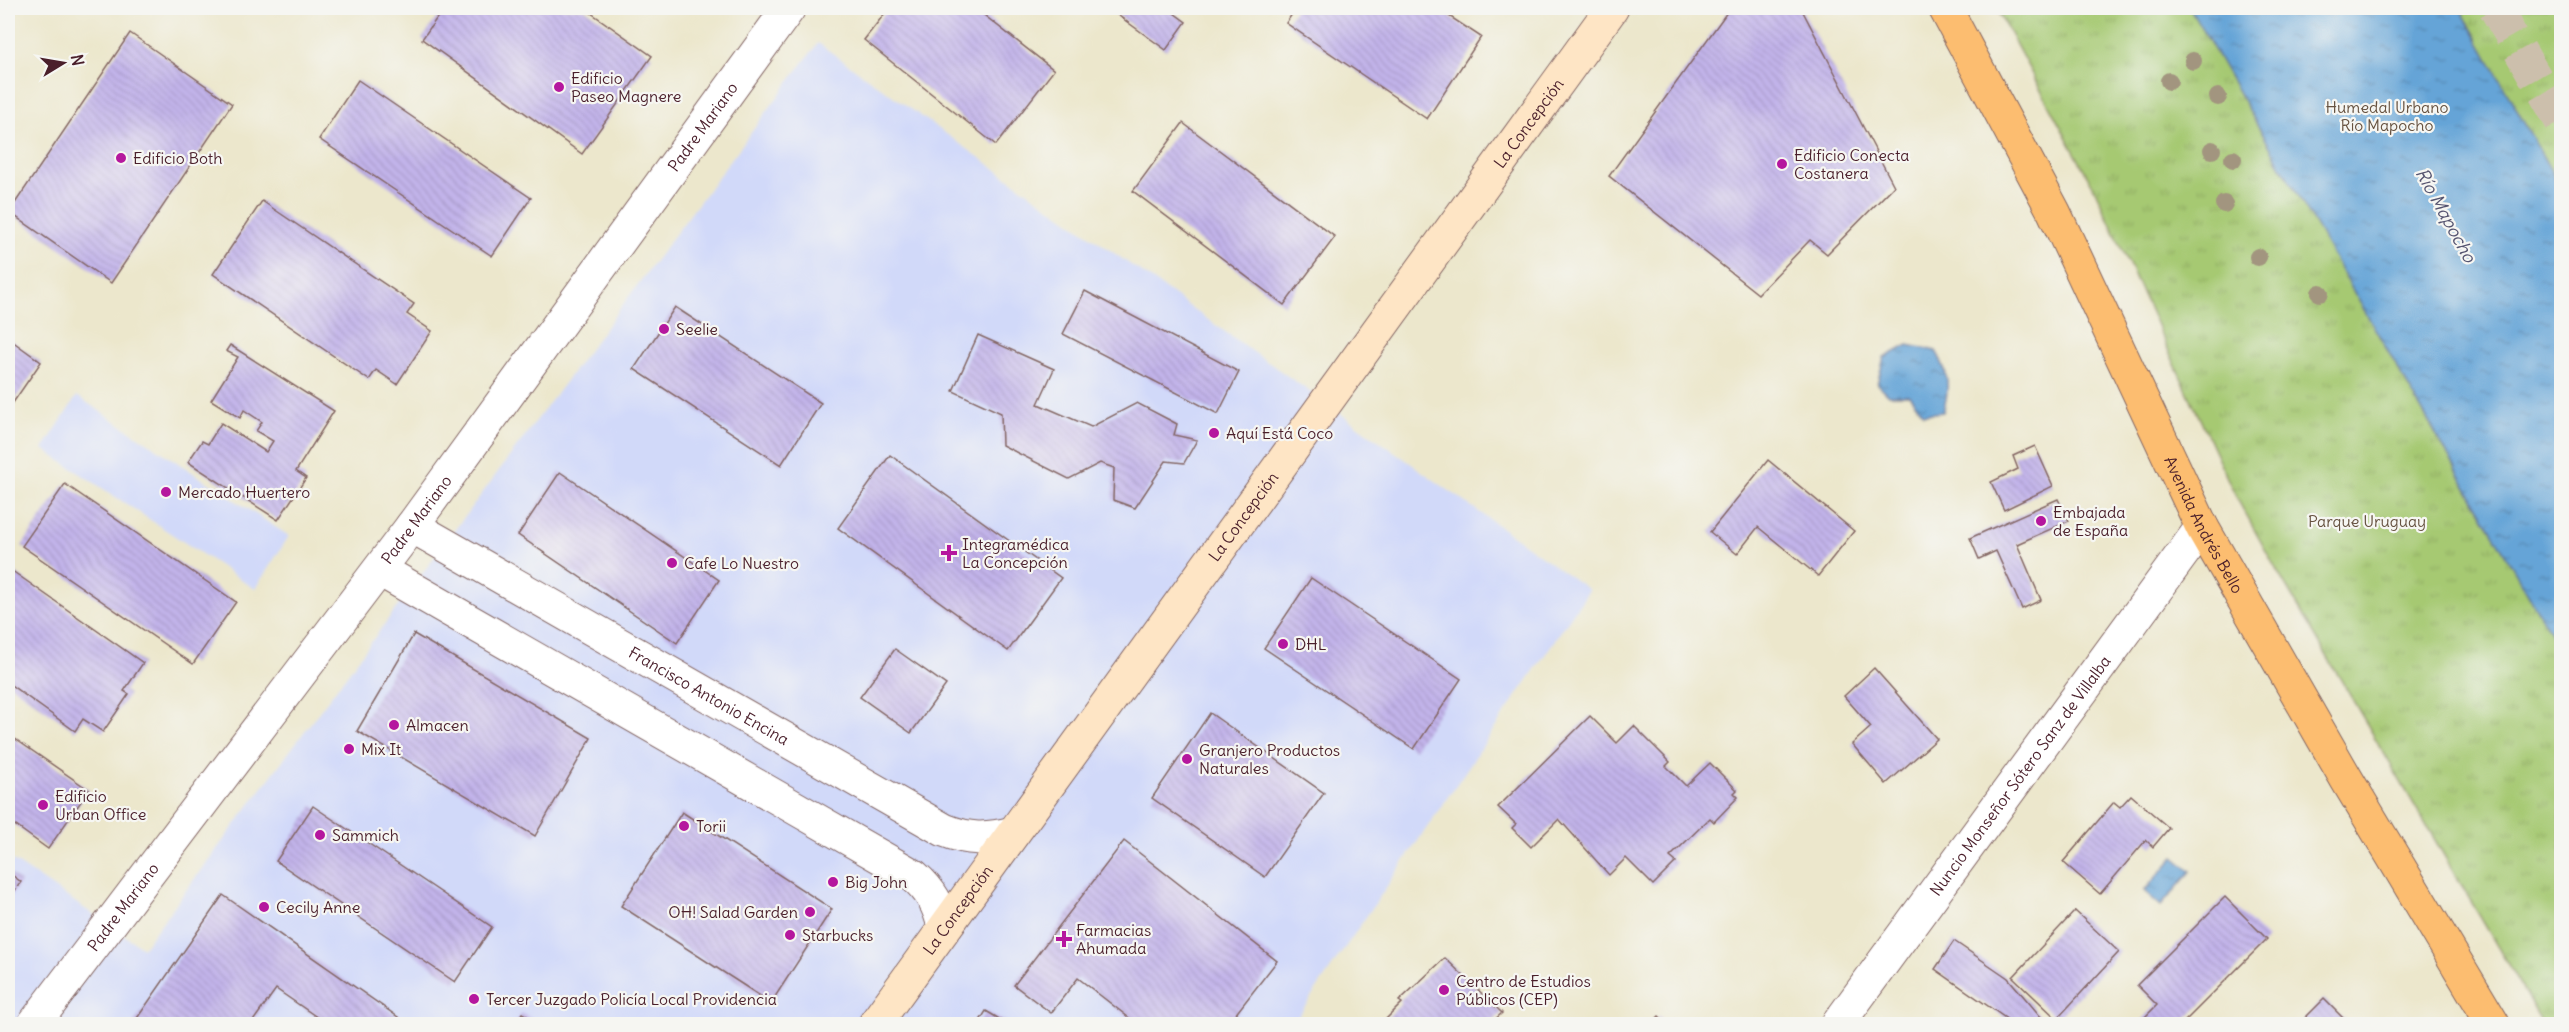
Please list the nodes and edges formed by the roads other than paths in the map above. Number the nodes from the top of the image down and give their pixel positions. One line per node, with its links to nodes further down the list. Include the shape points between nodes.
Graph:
1 (789, 8): 4 (street, Padre Mariano)
2 (1611, 8): 8 (street, La Concepción)
3 (1945, 8): 5 (main road, Avenida Andrés Bello, via 2054,212)
4 (412, 526): 6 (street, Padre Mariano); 7 (street, Francisco Antonio Encina)
5 (2202, 527): 13 (street, Nuncio Monseñor Sótero Sanz de Villalba); 14 (main road, Avenida Andrés Bello)
6 (380, 570): 9 (street); 11 (street, Padre Mariano)
7 (890, 800): 8 (street, Francisco Antonio Encina, via 964,838 986,840); 9 (street, via 899,810 899,836 878,849)
8 (1013, 833): 10 (street, La Concepción)
9 (864, 846): 10 (street, via 914,876 930,891)
10 (944, 927): 12 (street, La Concepción)
11 (34, 1024)
12 (875, 1024)
13 (1838, 1024)
14 (2493, 1024)

